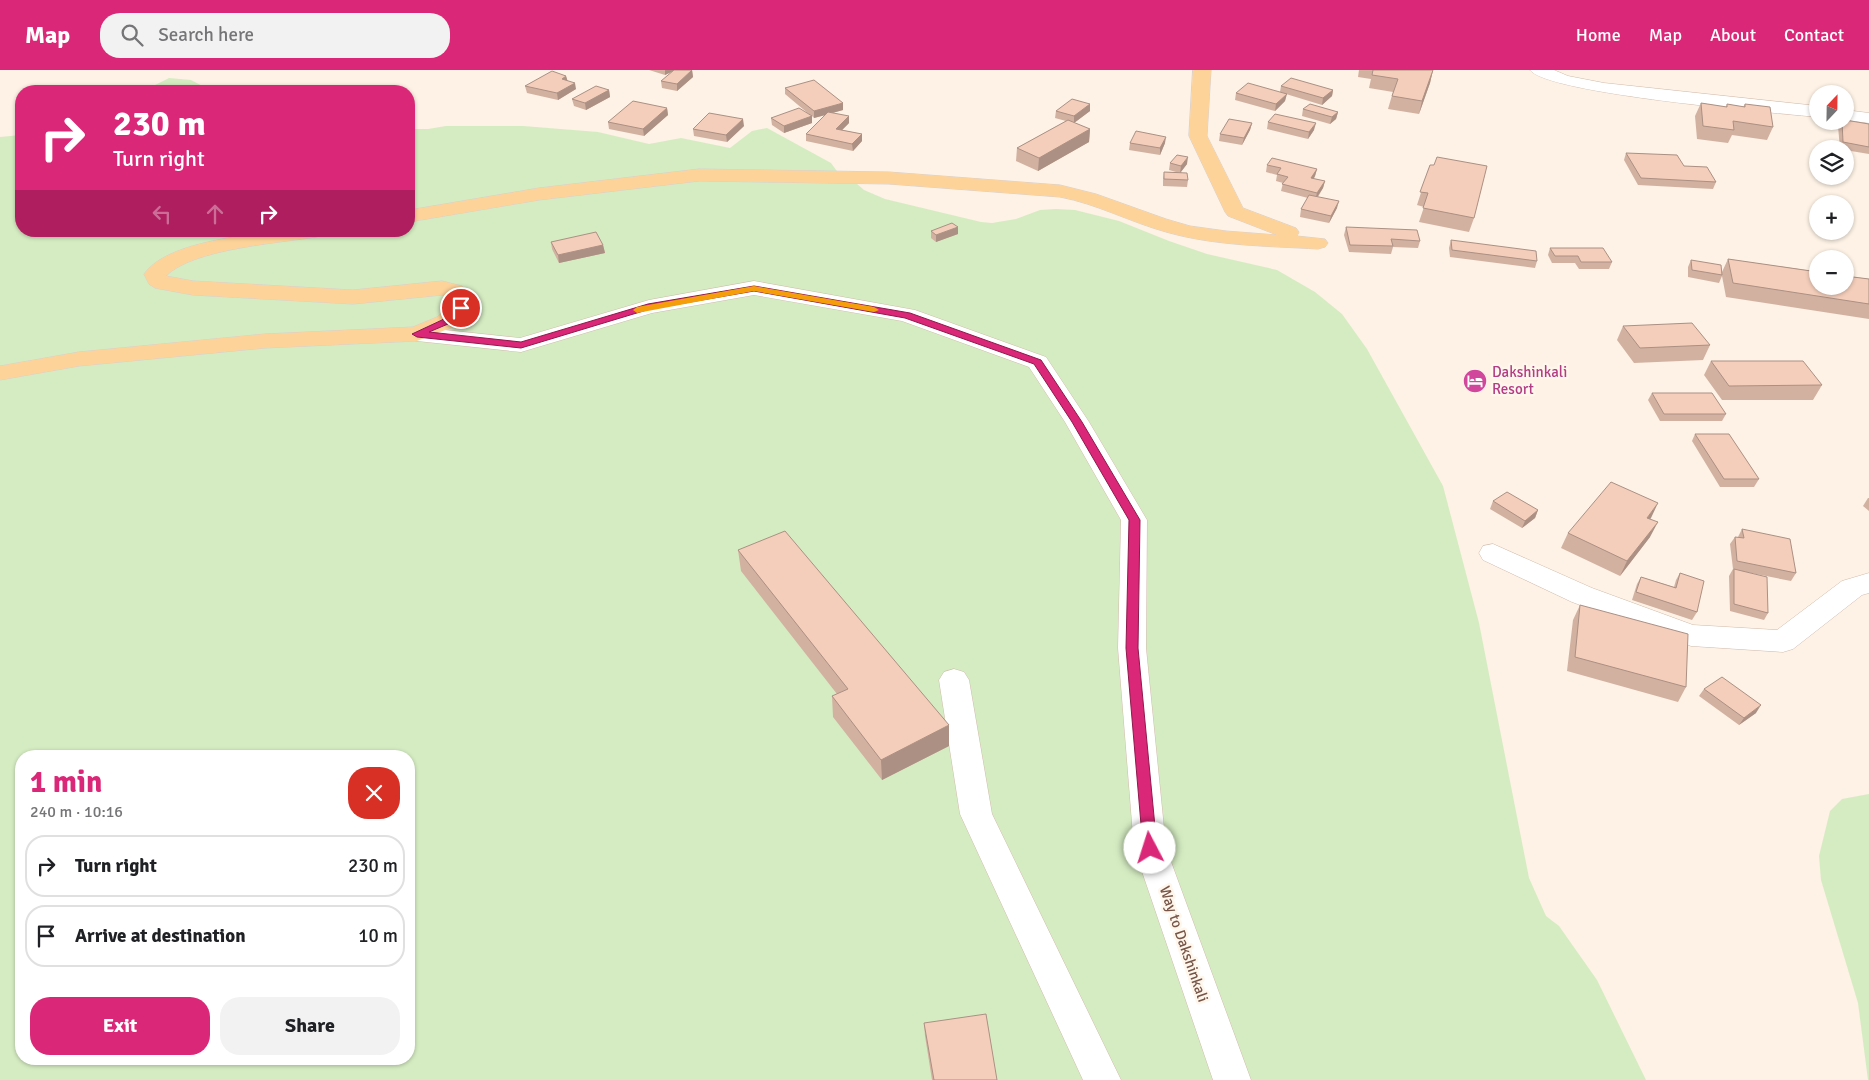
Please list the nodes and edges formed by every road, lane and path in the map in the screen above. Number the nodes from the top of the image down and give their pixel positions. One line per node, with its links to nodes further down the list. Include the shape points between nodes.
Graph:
1 (1202, 70): 6 (main road, via 1198,136 1235,212 1318,243 1181,230 1071,193 866,177 679,176 539,194)
2 (1539, 70): 3 (street, via 1563,80 1604,88)
3 (1809, 111)
4 (1854, 116): 5 (street)
5 (1869, 118)
6 (415, 215)
7 (284, 237): 8 (main road, via 187,255 165,263 155,274 163,283 193,288 353,297 442,288 454,291 462,298 461,308 452,317)
8 (417, 334): 9 (main road, via 266,341 80,360); 14 (street, Way to Dakshinkali, via 521,345 648,306 754,288 907,315 1038,362 1134,520 1132,648 1150,848)
9 (0, 373)
10 (1493, 553): 11 (street, via 1582,595 1691,635 1783,641 1852,588)
11 (1869, 583)
12 (954, 680): 13 (street, via 976,814)
13 (1102, 1080)
14 (1232, 1080)

